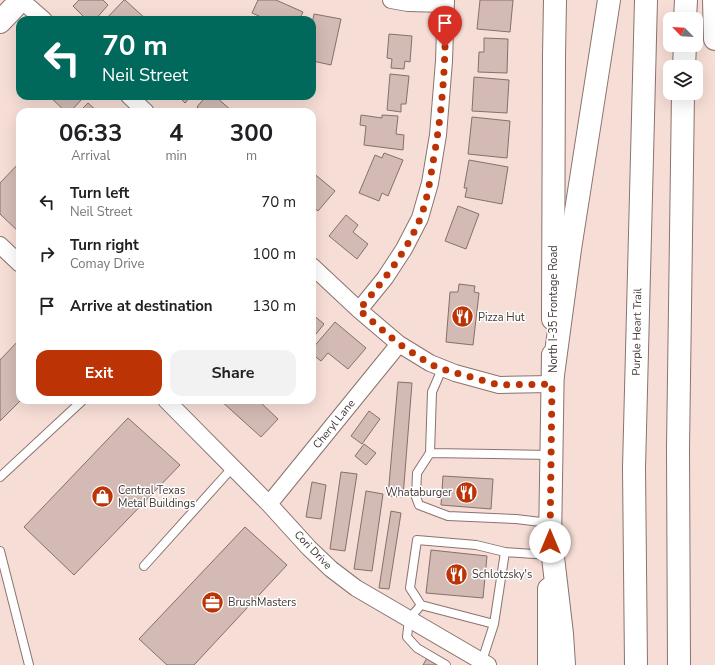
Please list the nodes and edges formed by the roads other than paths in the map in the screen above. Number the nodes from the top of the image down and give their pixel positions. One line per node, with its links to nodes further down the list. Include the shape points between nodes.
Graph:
1 (21, 0): 10 (street); 11 (main road)
2 (391, 0): 8 (street, via 408,3)
3 (555, 0): 22 (main road, North I-35 Frontage Road)
4 (609, 0): 22 (main road, via 570,249)
5 (646, 0): 43 (main road, Purple Heart Trail, via 634,468)
6 (686, 0): 9 (main road)
7 (714, 0): 12 (main road)
8 (446, 2): 19 (street, via 438,134 430,183 420,218 404,249)
9 (685, 12)
10 (39, 16)
11 (0, 22)
12 (715, 39)
13 (133, 100): 15 (street)
14 (684, 100): 44 (main road, via 678,441)
15 (142, 108)
16 (0, 245): 17 (street)
17 (16, 260)
18 (316, 270): 19 (street)
19 (359, 310): 20 (street)
20 (399, 344): 21 (street); 29 (street, Cheryl Lane)
21 (442, 369): 22 (street, via 499,385); 25 (lane, via 432,392)
22 (553, 380): 26 (main road, North I-35 Frontage Road)
23 (79, 404): 28 (lane)
24 (170, 404): 27 (street, Cori Drive)
25 (430, 453): 26 (lane); 30 (lane, via 417,473 416,496 419,505 448,516)
26 (551, 455): 30 (main road, North I-35 Frontage Road)
27 (233, 467): 29 (street, Cori Drive); 34 (lane)
28 (0, 477)
29 (269, 504): 36 (street, Cori Drive, via 308,548 331,569 356,588)
30 (550, 523): 33 (main road, North I-35 Frontage Road); 42 (main road)
31 (0, 551): 39 (lane)
32 (505, 552): 33 (lane); 35 (lane, via 476,545 417,540 410,588); 37 (lane)
33 (549, 555): 41 (main road, North I-35 Frontage Road)
34 (144, 566)
35 (421, 605): 36 (lane); 37 (lane)
36 (409, 619): 38 (street, Cori Drive); 40 (lane, via 407,638 417,648)
37 (494, 624): 38 (lane)
38 (484, 664)
39 (29, 665)
40 (446, 665)
41 (549, 665)
42 (564, 665)
43 (636, 665)
44 (679, 665)

